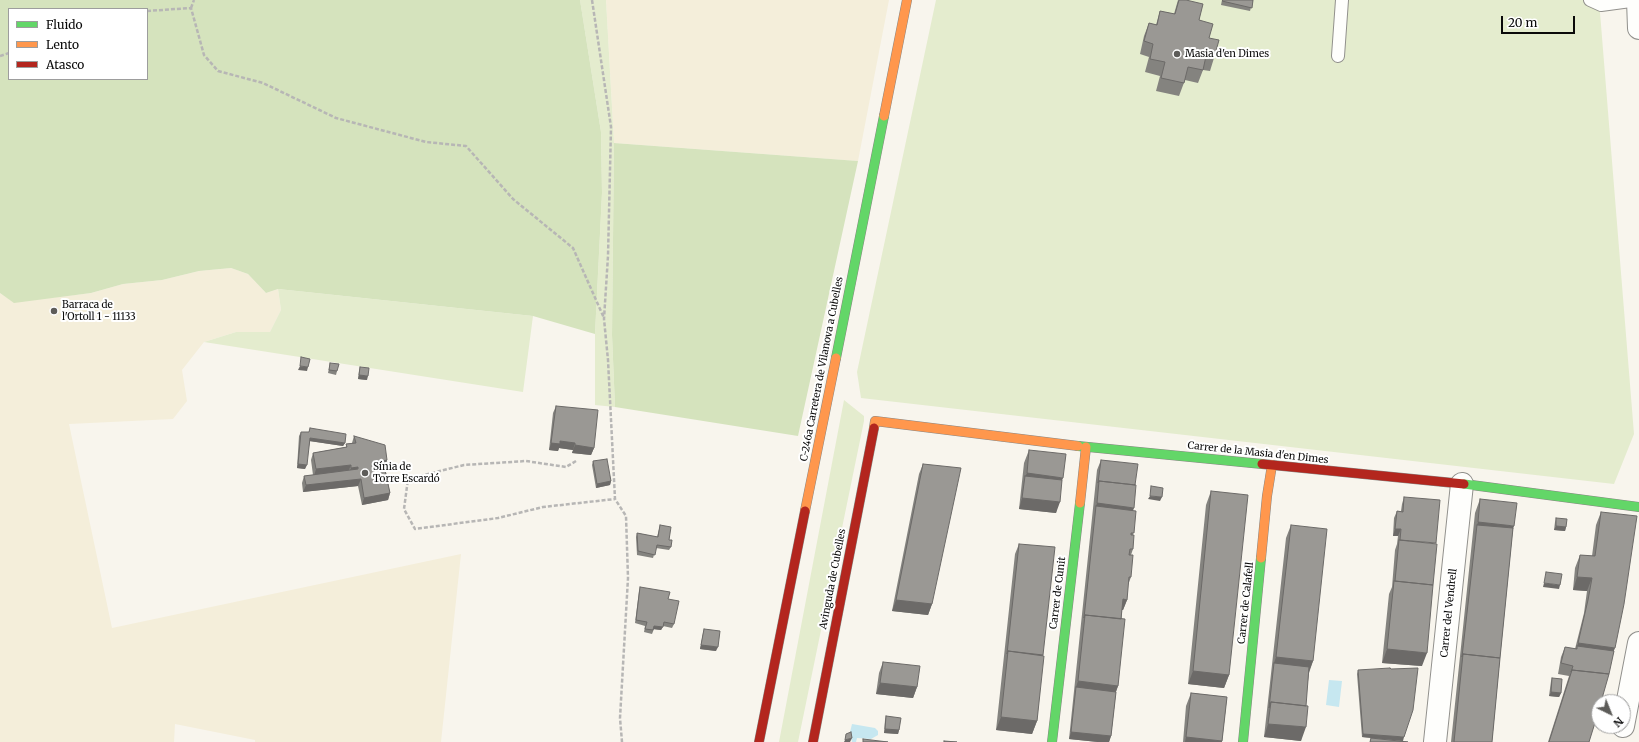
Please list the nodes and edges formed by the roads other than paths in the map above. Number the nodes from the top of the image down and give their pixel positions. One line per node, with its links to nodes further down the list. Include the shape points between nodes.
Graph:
1 (907, 0): 14 (street, C-246a Carretera de Vilanova a Cubelles)
2 (1342, 0): 6 (lane)
3 (1590, 0): 4 (lane, via 1601,5)
4 (1638, 0): 5 (street)
5 (1639, 28)
6 (1338, 56)
7 (875, 421): 8 (street, Carrer de la Masia d'en Dimes); 15 (street, Avinguda de Cubelles)
8 (1086, 447): 9 (street, Carrer de la Masia d'en Dimes); 16 (street, Carrer de Cunit)
9 (1272, 465): 10 (street, Carrer de la Masia d'en Dimes); 17 (street, Carrer de Calafell)
10 (1462, 484): 11 (street, Carrer de la Masia d'en Dimes); 18 (street, Carrer del Vendrell)
11 (1639, 507)
12 (1639, 643): 13 (street)
13 (1629, 694)
14 (759, 742)
15 (813, 742)
16 (1052, 742)
17 (1243, 742)
18 (1436, 742)

